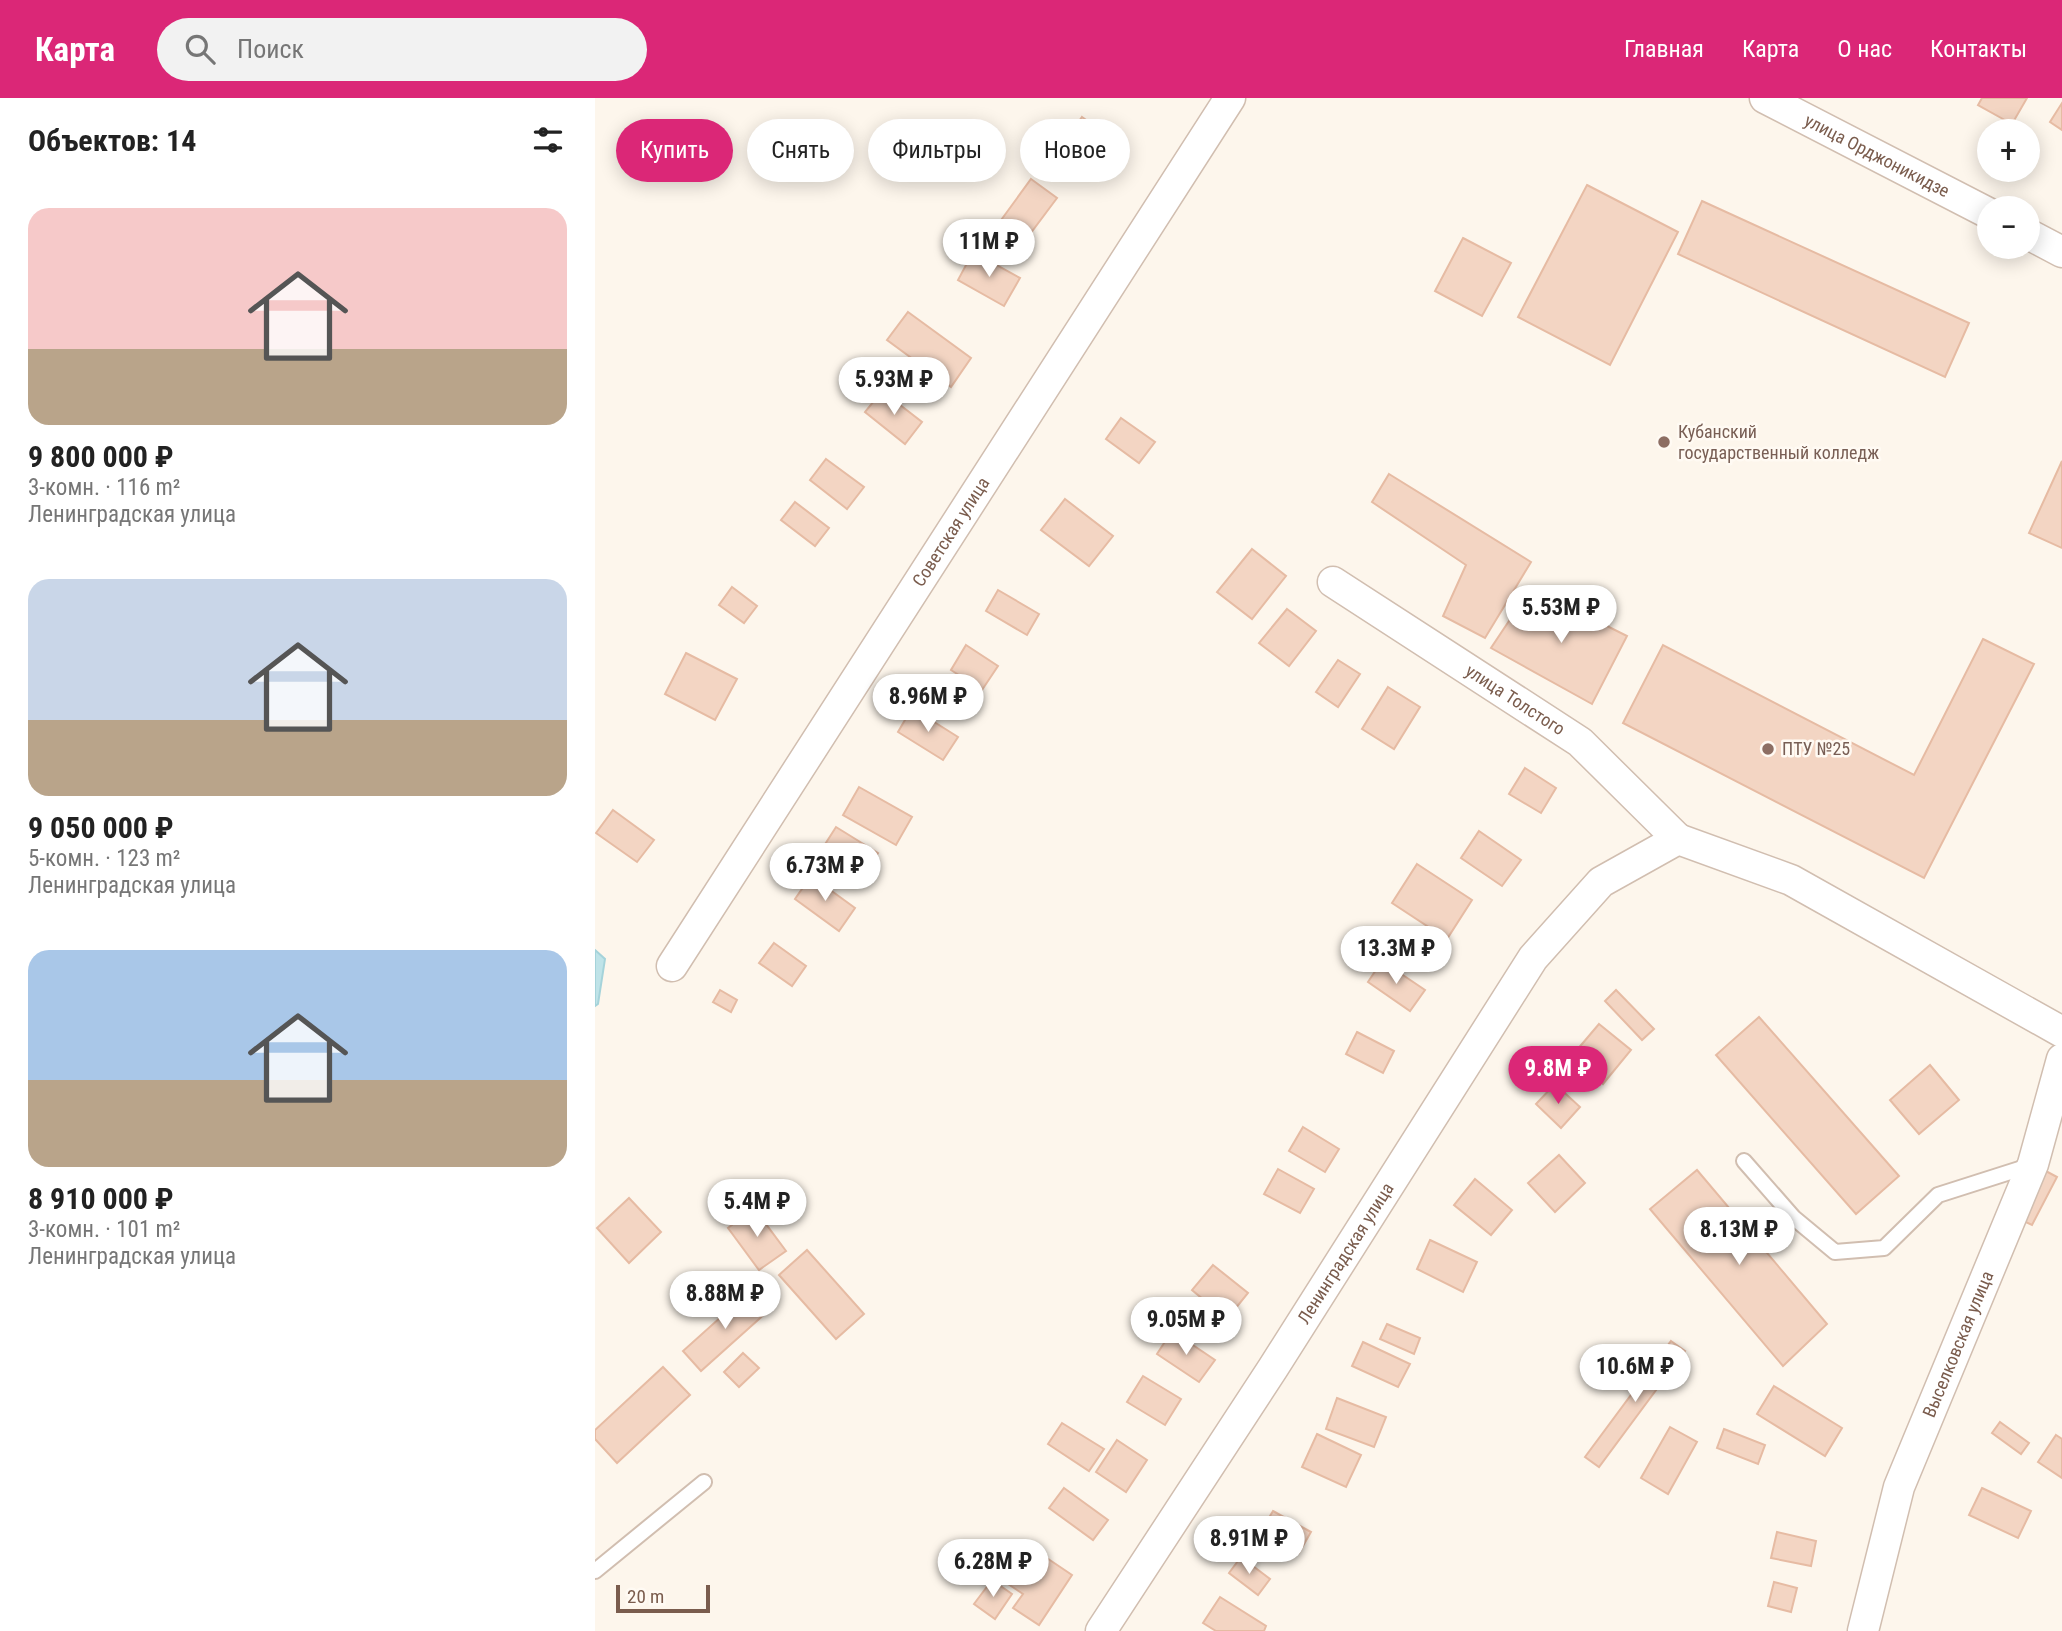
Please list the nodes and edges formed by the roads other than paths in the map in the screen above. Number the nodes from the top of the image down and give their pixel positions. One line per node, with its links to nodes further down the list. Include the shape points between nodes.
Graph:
1 (1230, 98): 8 (street, Советская улица)
2 (1765, 98): 3 (street, улица Орджоникидзе)
3 (1977, 207)
4 (2040, 240): 5 (street)
5 (2062, 252)
6 (1333, 582): 7 (street, улица Толстого, via 1580,742)
7 (1678, 839): 9 (street, улица Толстого, via 1791,880); 15 (street, Ленинградская улица, via 1601,883 1533,958)
8 (672, 966)
9 (2062, 1032)
10 (2062, 1059): 12 (street, Выселковская улица)
11 (1744, 1161): 12 (lane, via 1794,1218 1835,1252 1884,1248 1938,1195)
12 (2033, 1164): 16 (street, Выселковская улица, via 1899,1487)
13 (704, 1482): 14 (lane)
14 (595, 1571)
15 (1101, 1631)
16 (1863, 1631)

